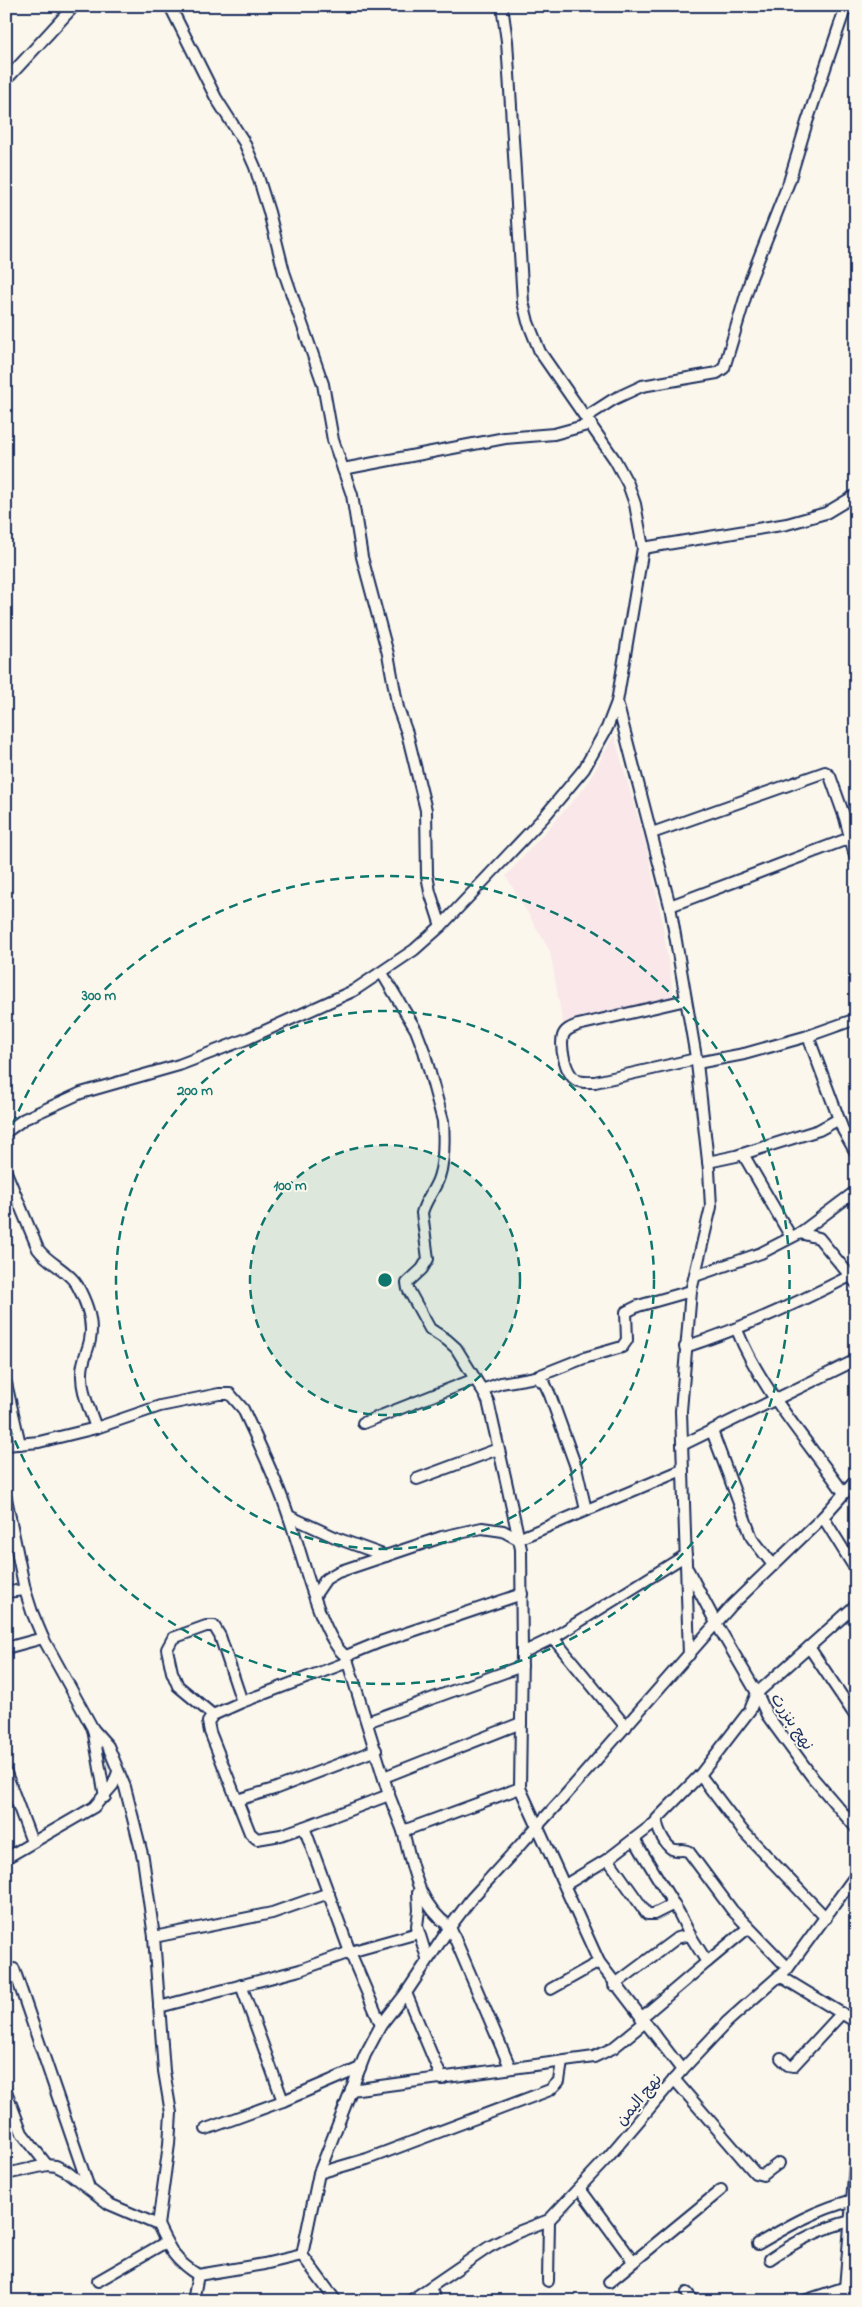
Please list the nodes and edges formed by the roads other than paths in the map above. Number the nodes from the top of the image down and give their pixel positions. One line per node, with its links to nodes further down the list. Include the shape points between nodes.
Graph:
1 (74, 6): 5 (street)
2 (170, 6): 7 (street, via 255,167 284,272 323,384)
3 (502, 6): 6 (street, via 507,40 523,302 540,352)
4 (846, 6): 6 (street, via 789,182 751,278 724,368 642,386 614,399)
5 (6, 80)
6 (588, 420): 7 (street, via 554,434 505,438); 9 (street, via 628,484)
7 (343, 469): 15 (street, via 352,495 362,557 388,654 398,708 426,810 430,892)
8 (856, 495): 9 (street, via 826,513 787,524)
9 (643, 548): 10 (street)
10 (617, 702): 11 (street); 15 (street, via 607,728 584,769 544,817)
11 (652, 833): 12 (street, via 825,772 830,776); 14 (street)
12 (850, 838): 13 (street); 14 (street)
13 (856, 860)
14 (670, 906): 17 (street)
15 (441, 926): 16 (street)
16 (382, 973): 22 (street, via 354,991 249,1038 179,1065 82,1092 24,1119); 36 (street, via 416,1030 441,1111 444,1133 439,1178 422,1214 428,1259 407,1283 408,1289 430,1329 456,1348)
17 (686, 1000): 20 (street); 20 (street, via 578,1025 563,1036 563,1053 571,1076 584,1082)
18 (856, 1019): 19 (street)
19 (808, 1036): 20 (street, via 744,1054); 21 (street)
20 (696, 1061): 25 (street)
21 (840, 1119): 23 (street, via 818,1130); 24 (street)
22 (6, 1132)
23 (743, 1154): 25 (street); 28 (street)
24 (856, 1154)
25 (708, 1162): 29 (street, via 711,1207)
26 (6, 1172): 41 (street, via 38,1249 75,1282 87,1305 91,1329 82,1363 82,1384)
27 (856, 1191): 28 (street)
28 (795, 1235): 29 (street, via 761,1253); 30 (street, via 819,1238)
29 (694, 1276): 31 (street)
30 (853, 1280): 32 (street)
31 (691, 1291): 33 (street); 35 (street, via 626,1312 627,1340 622,1347)
32 (737, 1330): 33 (street); 39 (street, via 754,1366)
33 (685, 1347): 44 (street)
34 (856, 1360): 39 (street)
35 (536, 1377): 38 (street); 52 (street, via 550,1395 576,1467)
36 (475, 1379): 38 (street); 40 (street)
37 (6, 1383): 43 (street)
38 (482, 1390): 46 (street, via 488,1401)
39 (777, 1400): 42 (street); 50 (street)
40 (363, 1423)
41 (96, 1428): 43 (street); 53 (street, via 160,1406 230,1394 243,1409)
42 (712, 1431): 44 (street); 58 (street, via 752,1538)
43 (20, 1444): 45 (street)
44 (682, 1445): 47 (street)
45 (6, 1446)
46 (498, 1449): 48 (street); 55 (street)
47 (682, 1470): 52 (street); 57 (street)
48 (417, 1479)
49 (856, 1480): 50 (street)
50 (844, 1493): 54 (street)
51 (6, 1498): 60 (street)
52 (586, 1510): 55 (street)
53 (289, 1516): 56 (street); 63 (street)
54 (823, 1517): 58 (street); 59 (street)
55 (518, 1539): 56 (street, via 503,1531 482,1528 442,1537); 62 (street)
56 (386, 1556): 63 (street, via 334,1573)
57 (686, 1560): 65 (street, نهج بنزرت); 67 (street); 71 (street)
58 (773, 1565): 65 (street)
59 (856, 1570)
60 (25, 1590): 61 (street); 66 (street)
61 (6, 1592)
62 (522, 1594): 70 (street); 72 (street, via 380,1642)
63 (314, 1595): 72 (street, via 336,1648)
64 (856, 1605): 68 (street)
65 (716, 1623): 71 (street); 74 (street, نهج بنزرت)
66 (43, 1638): 69 (street); 81 (street)
67 (553, 1638): 70 (street); 80 (street)
68 (809, 1647): 74 (street); 77 (street)
69 (6, 1648)
70 (522, 1653): 73 (street)
71 (689, 1655): 80 (street)
72 (347, 1659): 75 (street); 78 (street)
73 (522, 1666): 78 (street); 79 (street)
74 (757, 1693): 85 (street, via 750,1710); 94 (street, نهج بنزرت, via 767,1714 813,1778)
75 (242, 1702): 76 (street); 76 (street, via 214,1626 173,1638 167,1652 178,1686)
76 (213, 1715): 90 (street, via 208,1722 210,1732)
77 (856, 1717)
78 (367, 1722): 82 (street)
79 (521, 1723): 86 (street); 87 (street)
80 (626, 1727): 92 (street)
81 (93, 1729): 83 (street, via 106,1742); 89 (street)
82 (376, 1750): 86 (street); 90 (street)
83 (118, 1772): 89 (street); 110 (street, via 144,1858)
84 (6, 1773): 97 (street)
85 (700, 1775): 91 (street); 105 (street, via 742,1830)
86 (384, 1777): 88 (street)
87 (520, 1788): 92 (street); 95 (street)
88 (389, 1795): 93 (street); 95 (street)
89 (105, 1797): 97 (street, via 94,1807)
90 (237, 1800): 93 (street, via 250,1833 257,1839)
91 (656, 1822): 96 (street); 107 (street, via 673,1849 689,1852)
92 (536, 1826): 101 (street); 106 (street)
93 (304, 1827): 103 (street)
94 (856, 1828)
95 (403, 1831): 102 (street)
96 (634, 1839): 99 (street); 104 (street)
97 (32, 1842): 98 (street)
98 (6, 1858)
99 (608, 1859): 101 (street); 104 (street, via 647,1914)
100 (856, 1875): 105 (street, نهج اليمن)
101 (565, 1884): 113 (street)
102 (418, 1887): 106 (street, via 428,1907); 108 (street)
103 (329, 1893): 110 (street, via 272,1913); 111 (street)
104 (674, 1904): 109 (street)
105 (826, 1918): 115 (street, نهج اليمن)
106 (450, 1927): 112 (street); 129 (street)
107 (748, 1928): 114 (street); 115 (street)
108 (418, 1934): 111 (street); 112 (street)
109 (690, 1935): 114 (street); 118 (street, via 677,1938)
110 (154, 1937): 122 (street)
111 (350, 1952): 119 (street, via 300,1970); 126 (street)
112 (427, 1958): 121 (street)
113 (599, 1962): 118 (street); 120 (street)
114 (707, 1962): 124 (street)
115 (788, 1968): 117 (street, نهج اليمن)
116 (14, 1969): 143 (street)
117 (780, 1976): 123 (street); 131 (street, نهج اليمن, via 728,2022)
118 (614, 1984): 124 (street)
119 (241, 1985): 122 (street); 136 (street)
120 (551, 1989)
121 (406, 1993): 126 (street); 132 (street)
122 (159, 2007): 149 (street, via 171,2113)
123 (842, 2013): 125 (street); 127 (street, via 793,2066)
124 (642, 2020): 128 (street, via 603,2054); 131 (street)
125 (856, 2022)
126 (381, 2025): 130 (street)
127 (781, 2058)
128 (562, 2062): 129 (street); 141 (street, via 559,2081 550,2090 367,2160)
129 (510, 2067): 132 (street)
130 (360, 2068): 134 (street); 136 (street)
131 (682, 2070): 133 (street, نهج اليمن)
132 (442, 2079): 134 (street)
133 (674, 2080): 138 (street, via 755,2173 763,2175); 144 (street, نهج اليمن)
134 (351, 2090): 141 (street)
135 (6, 2091): 140 (street, via 22,2133)
136 (283, 2101): 137 (street)
137 (206, 2129)
138 (779, 2163)
139 (856, 2164): 146 (main road)
140 (47, 2165): 142 (street); 143 (street, via 66,2171)
141 (319, 2173): 152 (street)
142 (6, 2174)
143 (89, 2188): 149 (street, via 109,2204)
144 (580, 2189): 147 (street, نهج اليمن); 153 (street)
145 (721, 2190): 153 (street)
146 (853, 2200): 148 (main road); 151 (street, via 802,2218)
147 (549, 2220): 157 (street); 160 (street, نهج اليمن, via 489,2247)
148 (851, 2221): 154 (street, via 826,2226); 159 (main road)
149 (158, 2225): 150 (street)
150 (166, 2242): 155 (street, via 181,2265); 156 (street)
151 (758, 2244)
152 (302, 2255): 155 (street); 162 (street)
153 (633, 2260): 158 (street)
154 (770, 2260)
155 (198, 2275): 161 (street)
156 (98, 2281)
157 (548, 2281)
158 (609, 2282)
159 (846, 2287): 165 (street); 166 (main road)
160 (430, 2288): 163 (street, نهج اليمن); 164 (street)
161 (193, 2301)
162 (336, 2301)
163 (410, 2301)
164 (436, 2301)
165 (804, 2301)
166 (845, 2301)

